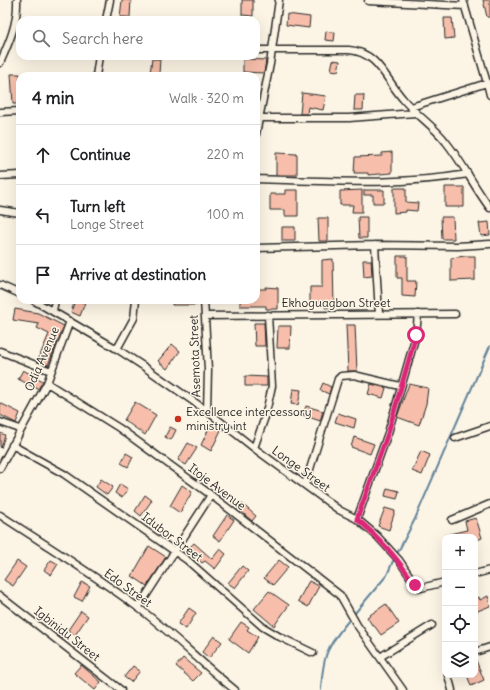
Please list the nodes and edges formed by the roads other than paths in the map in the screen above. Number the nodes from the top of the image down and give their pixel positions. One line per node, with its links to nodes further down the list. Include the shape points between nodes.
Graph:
1 (17, 0): 10 (street, via 10,40)
2 (110, 0): 6 (street)
3 (279, 0): 8 (street)
4 (368, 1): 5 (street)
5 (464, 3): 12 (street)
6 (107, 16)
7 (260, 50): 8 (street)
8 (271, 51): 14 (street); 15 (street, via 363,52 373,60)
9 (99, 60): 11 (street)
10 (0, 63)
11 (97, 72)
12 (487, 83): 13 (street); 15 (street)
13 (490, 95)
14 (260, 106)
15 (413, 110): 18 (street, via 349,118); 19 (street, via 438,132)
16 (16, 111): 17 (street)
17 (0, 112)
18 (260, 118)
19 (468, 174): 22 (street, via 415,181); 23 (street)
20 (16, 175): 21 (street)
21 (0, 176)
22 (260, 179)
23 (490, 208)
24 (0, 210): 25 (street)
25 (16, 212)
26 (490, 244): 27 (street)
27 (375, 245): 28 (street); 36 (street)
28 (260, 248)
29 (0, 285): 30 (street)
30 (16, 292)
31 (40, 304): 35 (street, Longe Street)
32 (54, 304): 35 (street)
33 (136, 304): 42 (street, via 134,318)
34 (204, 304): 40 (street, Asemota Street)
35 (53, 311): 41 (street, Longe Street)
36 (379, 314): 37 (street, Ekhoguagbon Street); 39 (street, Ekhoguagbon Street)
37 (418, 314): 38 (street, Ekhoguagbon Street); 46 (street, via 416,335)
38 (455, 314)
39 (268, 315): 40 (street, Ekhoguagbon Street); 53 (street, via 272,386)
40 (205, 316): 47 (street, Asemota Street)
41 (70, 322): 42 (street, Longe Street); 44 (street, Odia Avenue)
42 (117, 349): 47 (street, Longe Street)
43 (0, 351): 44 (street)
44 (51, 371): 45 (street, Odia Avenue)
45 (47, 383): 50 (street, Odia Avenue); 56 (street, Itoje Avenue, via 119,428)
46 (400, 386): 55 (street, via 354,375 341,376 338,379); 59 (street, via 388,433)
47 (207, 411): 53 (street, Longe Street)
48 (0, 422): 50 (street)
49 (490, 426): 51 (street)
50 (20, 429): 52 (street, Odia Avenue)
51 (455, 438)
52 (12, 445): 54 (street, Odia Avenue); 61 (street, Idubor Street, via 64,474)
53 (254, 448): 55 (street, Longe Street)
54 (0, 468)
55 (305, 485): 59 (street, Longe Street, via 339,510)
56 (211, 495): 61 (street); 71 (street, Itoje Avenue, via 340,595)
57 (490, 504): 60 (street)
58 (0, 515): 66 (street, Edo Street)
59 (357, 519): 64 (street, Longe Street, via 399,560 417,587)
60 (452, 520)
61 (174, 551): 66 (street); 70 (street, Idubor Street, via 263,627)
62 (490, 570): 63 (street)
63 (478, 573)
64 (442, 583)
65 (0, 596): 74 (street, Igbinidu Street)
66 (138, 608): 75 (street, Edo Street, via 166,629 210,671)
67 (432, 625): 71 (street)
68 (490, 647): 69 (street)
69 (478, 651)
70 (313, 653)
71 (380, 657): 76 (street, Itoje Avenue)
72 (449, 678): 73 (street)
73 (451, 689)
74 (121, 690)
75 (235, 690)
76 (403, 690)

